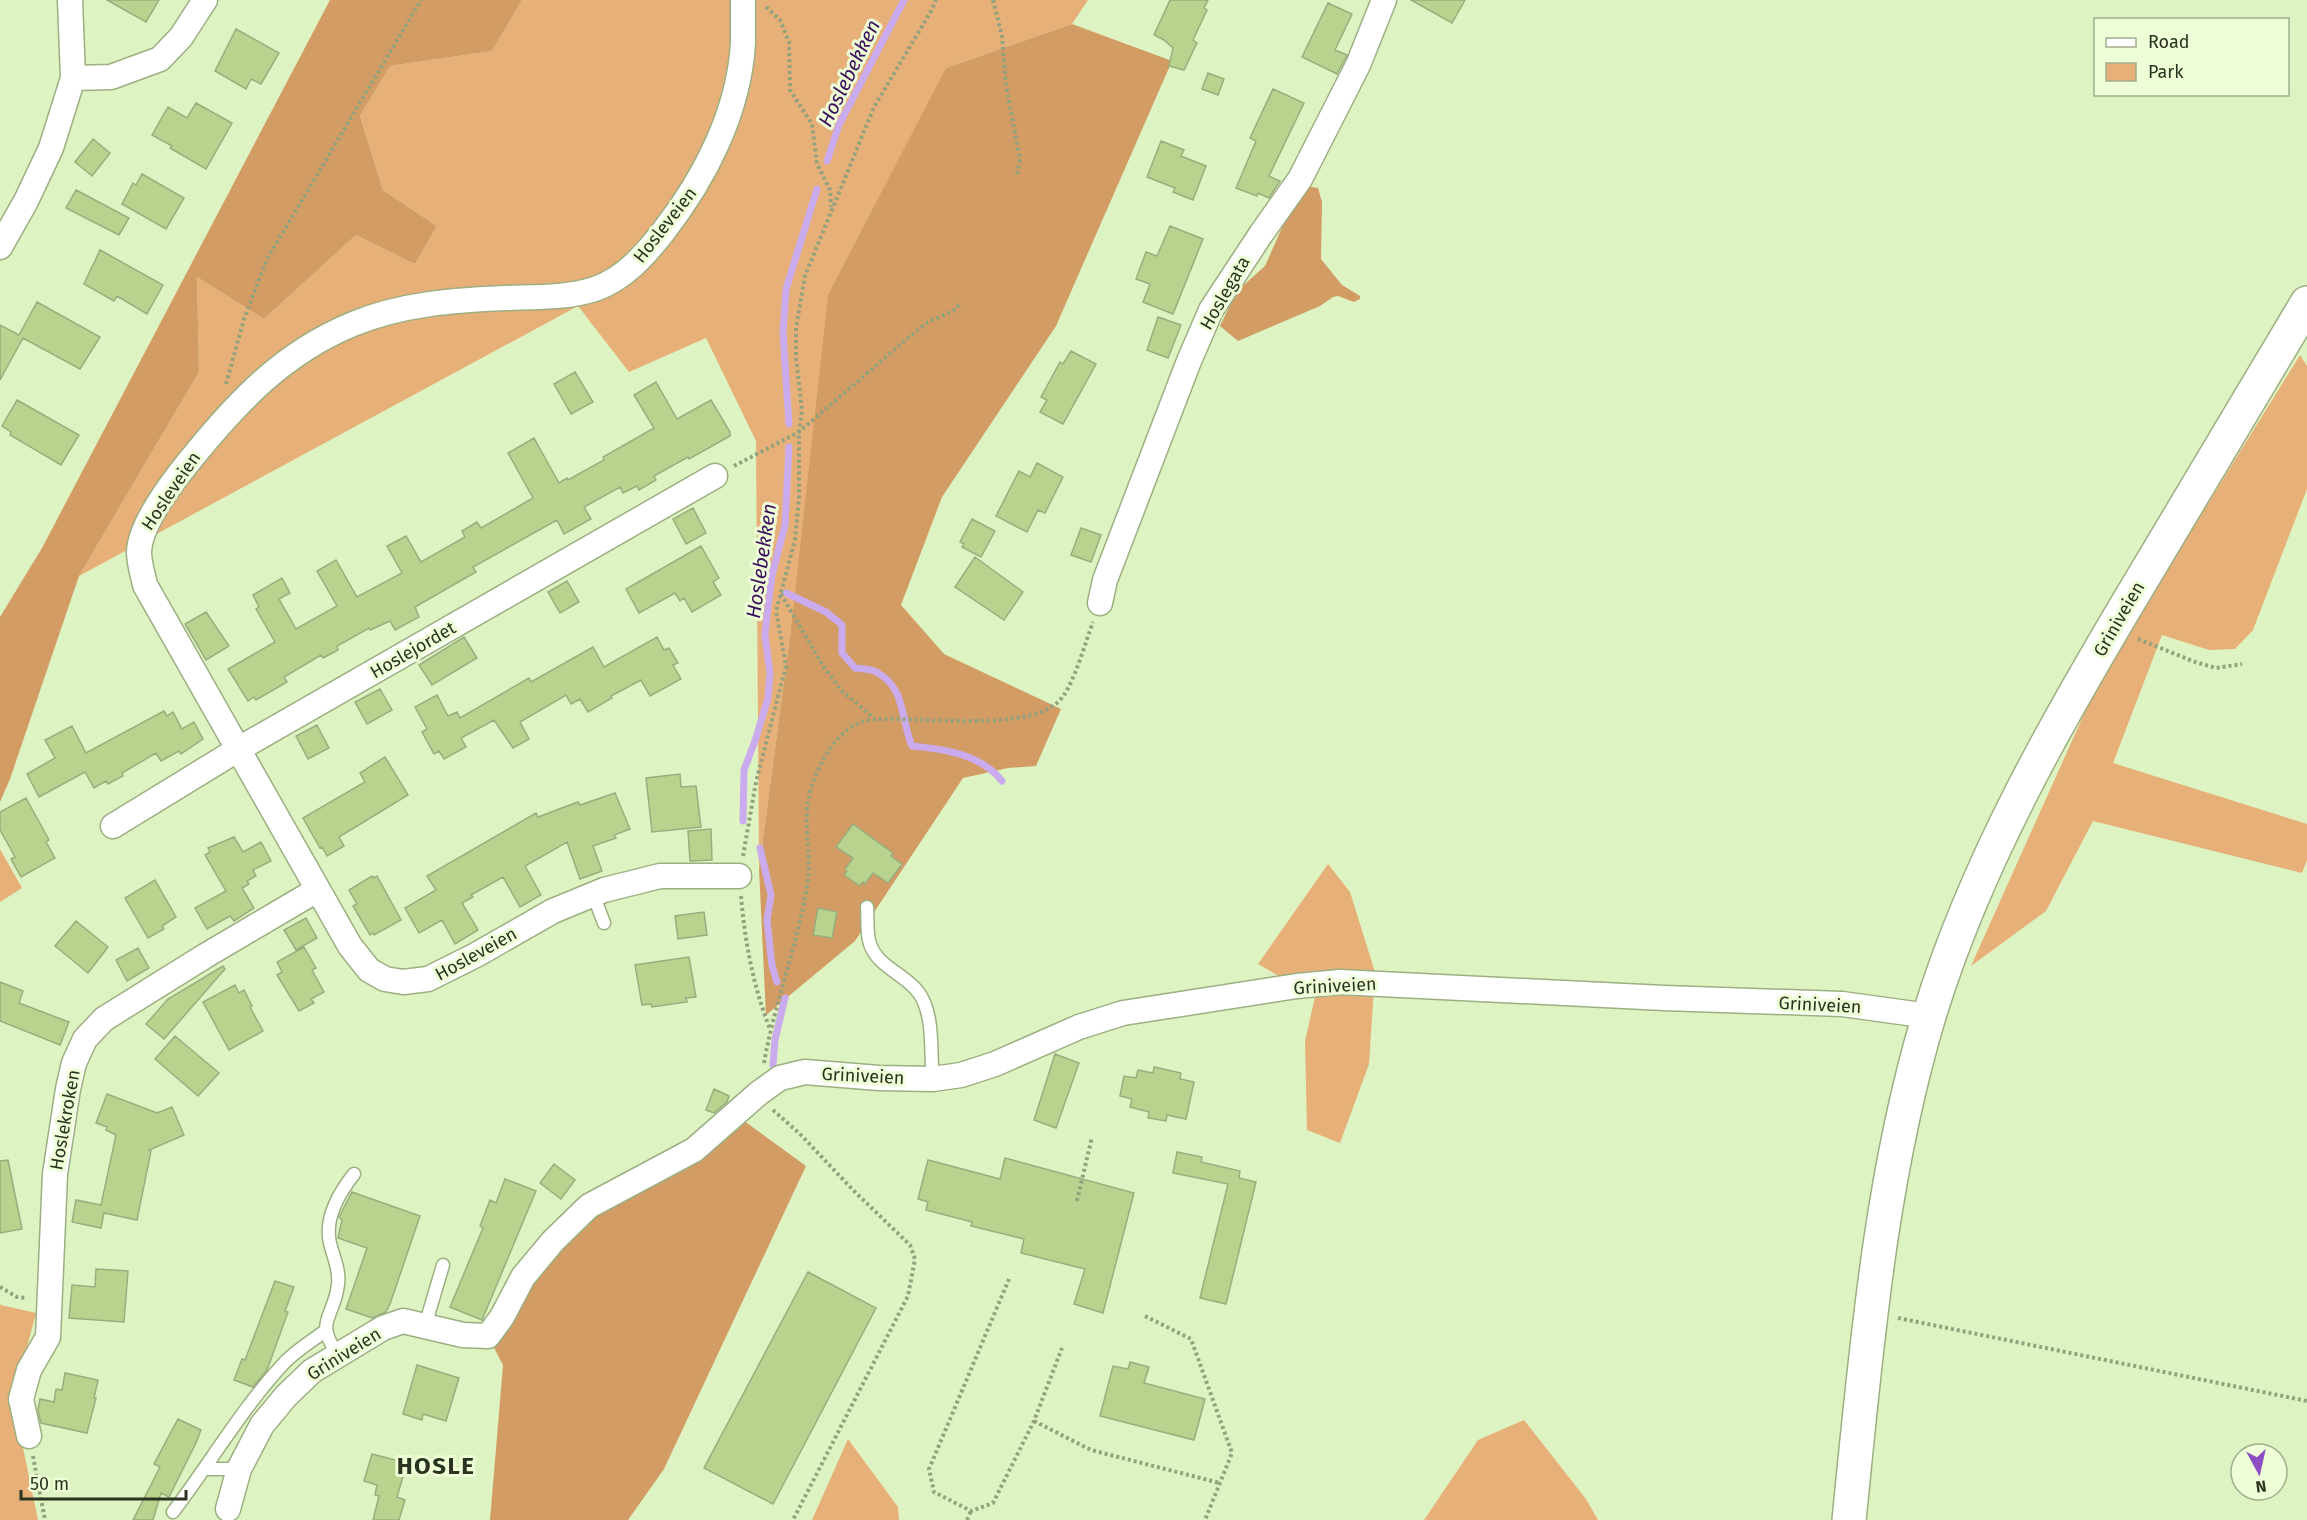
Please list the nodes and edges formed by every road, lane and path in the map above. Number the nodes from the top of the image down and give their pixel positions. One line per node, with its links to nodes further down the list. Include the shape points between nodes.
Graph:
1 (70, 0): 9 (street)
2 (205, 0): 9 (street, via 181,37 160,59 111,77)
3 (421, 0): 15 (path, via 267,259 230,366 223,400)
4 (743, 0): 15 (street, Hosleveien, via 737,78 720,135 682,208 626,273 596,289 556,296 458,300 409,308 353,324 300,352 262,380)
5 (759, 0): 11 (path, via 780,20 789,42 790,90 812,124 817,164 830,190)
6 (936, 0): 11 (path, via 874,107)
7 (993, 0): 10 (path, via 1020,159)
8 (1384, 0): 19 (street, Hoslegata, via 1358,64 1300,179 1211,310)
9 (73, 78): 12 (street, via 51,148)
10 (1017, 175)
11 (831, 210): 16 (path, via 805,276 796,328 795,357 802,410)
12 (0, 247)
13 (961, 303): 16 (path, via 909,337)
14 (2307, 303): 20 (main road, Griniveien)
15 (225, 417): 23 (street, Hosleveien, via 163,499 142,534 139,554 145,585)
16 (799, 432): 17 (path); 18 (path, via 800,497 795,540)
17 (715, 476): 23 (street, Hoslejordet)
18 (780, 593): 22 (path, via 823,666 842,691); 25 (path, via 776,611 786,666 756,782)
19 (1100, 603): 22 (path, via 1065,694 1055,705 998,721)
20 (2113, 628): 21 (path, via 2216,668); 30 (main road, Griniveien, via 2005,828 1964,920)
21 (2242, 664)
22 (875, 719): 25 (path, via 855,723 833,745 809,797 808,881 770,1029 758,999 745,936)
23 (237, 750): 24 (street, Hoslejordet); 26 (street, Hosleveien)
24 (113, 826)
25 (739, 876): 27 (street, Hosleveien, via 660,876)
26 (317, 890): 27 (street, Hosleveien, via 369,970 385,979 403,982 428,980 553,910); 39 (street, Hoslekroken, via 104,1019 85,1039 68,1089 55,1174)
27 (593, 894): 29 (lane)
28 (867, 907): 31 (lane, via 873,950 924,1001)
29 (604, 923)
30 (1929, 1016): 31 (street, Griniveien, via 1842,1004 1340,982 1123,1013 1079,1027 995,1064 961,1075); 40 (main road, Griniveien, via 1905,1113)
31 (933, 1078): 32 (street, Griniveien, via 805,1072 780,1078)
32 (759, 1093): 42 (street, Griniveien, via 694,1150 589,1206 523,1277 488,1336); 56 (path, via 910,1245 915,1259 908,1296)
33 (1092, 1137): 35 (path)
34 (354, 1174): 43 (lane, via 338,1195 329,1224 338,1284)
35 (1077, 1201)
36 (443, 1265): 42 (lane)
37 (1009, 1279): 53 (path, via 929,1469 934,1492)
38 (0, 1287): 39 (path, via 17,1297)
39 (49, 1299): 48 (street, Hoslekroken, via 48,1337 29,1370 21,1399)
40 (1870, 1313): 46 (path); 59 (main road, Griniveien)
41 (1145, 1316): 51 (path, via 1191,1339 1232,1453)
42 (425, 1326): 45 (street, Griniveien, via 404,1322 383,1328)
43 (325, 1331): 45 (lane); 49 (lane, via 286,1361 237,1419)
44 (1062, 1348): 47 (path)
45 (338, 1354): 50 (street, Griniveien, via 312,1371 286,1396 262,1425)
46 (2307, 1401)
47 (1034, 1421): 51 (path, via 1091,1450); 53 (path, via 993,1503)
48 (29, 1436): 55 (path)
49 (206, 1468): 50 (lane); 54 (lane)
50 (239, 1469): 52 (street, Griniveien)
51 (1220, 1483): 58 (path)
52 (228, 1509)
53 (971, 1510): 57 (path)
54 (173, 1512)
55 (45, 1520)
56 (793, 1520)
57 (967, 1520)
58 (1205, 1520)
59 (1849, 1520)

